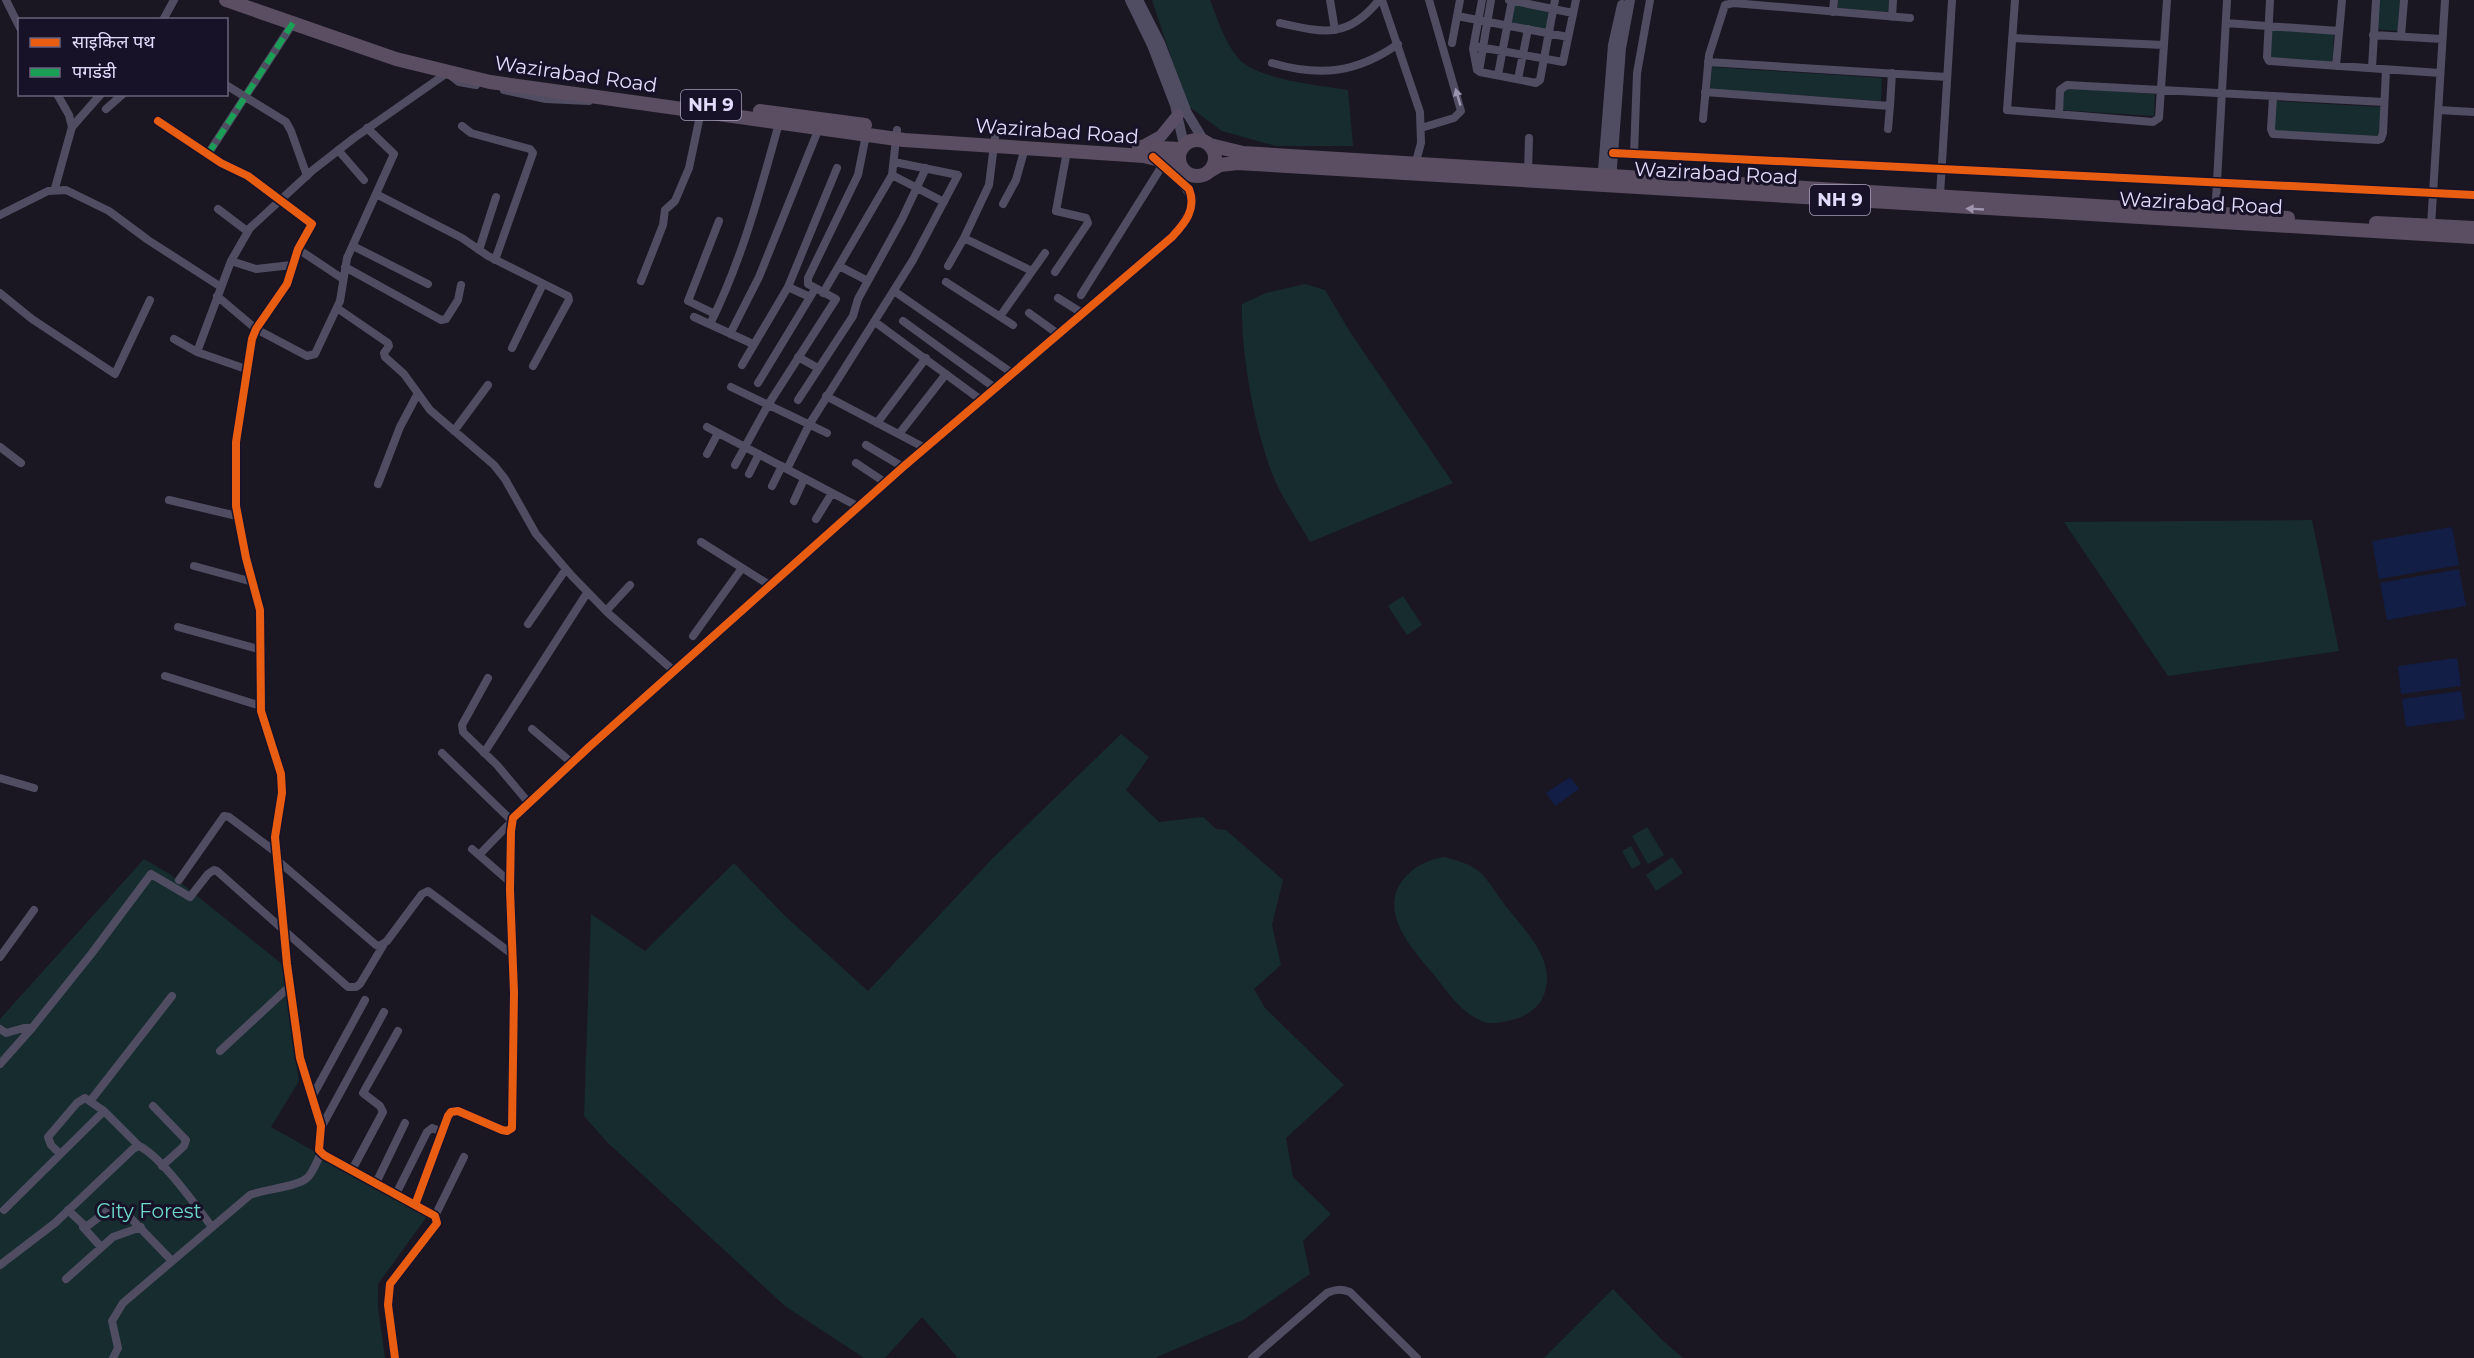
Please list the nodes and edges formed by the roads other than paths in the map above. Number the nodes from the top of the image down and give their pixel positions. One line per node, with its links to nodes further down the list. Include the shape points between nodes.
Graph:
1 (6, 0): 41 (street)
2 (174, 0): 35 (street)
3 (226, 0): 38 (highway, Wazirabad Road / NH 9)
4 (252, 0): 63 (highway, Wazirabad Road / NH 9)
5 (1130, 0): 85 (street)
6 (1138, 0): 85 (street, via 1160,43)
7 (1330, 0): 45 (street)
8 (1380, 0): 45 (street, via 1355,24); 54 (street)
9 (1429, 0): 94 (street, one-way to 9, via 1454,118 1461,111)
10 (1460, 0): 33 (street)
11 (1482, 0): 37 (street)
12 (1491, 0): 37 (street)
13 (1511, 0): 29 (street); 42 (street)
14 (1576, 0): 31 (street)
15 (1623, 0): 122 (street, via 1614,45)
16 (1630, 0): 107 (street, via 1621,48)
17 (1650, 0): 109 (street, via 1637,73)
18 (1834, 0): 32 (street)
19 (1893, 0): 34 (street)
20 (1952, 0): 69 (street)
21 (2015, 0): 51 (street)
22 (2167, 0): 55 (street)
23 (2227, 0): 40 (street)
24 (2270, 0): 43 (street)
25 (2342, 0): 46 (street)
26 (2376, 0): 48 (street)
27 (2404, 0): 49 (street)
28 (2445, 0): 52 (street)
29 (1532, 2): 30 (street)
30 (1554, 4): 31 (street); 47 (street)
31 (1573, 12): 50 (street)
32 (1833, 12): 34 (street); 60 (street, via 1725,5)
33 (1457, 16): 37 (street); 53 (street)
34 (1892, 16): 36 (street)
35 (164, 18)
36 (1910, 18)
37 (1483, 21): 42 (street); 56 (street)
38 (293, 23): 63 (highway, Wazirabad Road / NH 9, via 396,59); 78 (street)
39 (1280, 23): 45 (street)
40 (2226, 23): 43 (street); 74 (street)
41 (18, 24)
42 (1507, 26): 44 (street); 57 (street)
43 (2269, 26): 46 (street); 62 (street, via 2269,61)
44 (1528, 29): 47 (street); 58 (street)
45 (1335, 30)
46 (2339, 32): 62 (street)
47 (1549, 33): 50 (street); 59 (street)
48 (2373, 35): 49 (street); 64 (street)
49 (2401, 36): 52 (street)
50 (1568, 37): 59 (street, via 1563,63)
51 (2012, 38): 55 (street); 87 (street, via 2007,110)
52 (2442, 39): 67 (street)
53 (1452, 43)
54 (1398, 44): 61 (street, via 1352,68 1313,71); 94 (street, via 1417,100)
55 (2164, 45): 72 (street)
56 (1478, 46): 57 (street); 68 (street, via 1473,54 1478,72)
57 (1503, 51): 58 (street); 68 (street)
58 (1523, 55): 59 (street); 70 (street)
59 (1544, 59): 70 (street, via 1538,82)
60 (1708, 62): 66 (street); 73 (street)
61 (1272, 63)
62 (2337, 66): 64 (street)
63 (447, 68): 84 (highway, Wazirabad Road / NH 9, via 537,90); 95 (street); 97 (highway, Wazirabad Road / NH 9)
64 (2372, 68): 65 (street)
65 (2386, 70): 67 (street); 80 (street)
66 (1892, 73): 69 (street); 81 (street)
67 (2440, 73): 83 (street)
68 (1498, 75): 70 (street)
69 (1947, 77): 116 (street)
70 (1518, 79)
71 (228, 86): 78 (street)
72 (2162, 90): 74 (street); 87 (street, via 2067,85 2060,90); 87 (street, via 2156,122)
73 (1705, 92): 81 (street); 88 (street)
74 (2222, 94): 79 (street); 123 (street)
75 (58, 96): 92 (street)
76 (99, 96): 92 (street)
77 (119, 96): 82 (street)
78 (244, 96): 108 (street); 120 (street, via 288,125)
79 (2273, 97): 80 (street); 80 (street, via 2273,134 2374,141 2382,136)
80 (2384, 102)
81 (1890, 106): 96 (street)
82 (106, 109)
83 (2438, 110): 86 (street); 126 (street)
84 (701, 111): 90 (highway, Wazirabad Road / NH 9); 156 (street, via 688,168 675,201 665,210)
85 (1180, 111): 101 (street); 102 (main road, via 1161,136); 103 (street)
86 (2474, 112)
87 (2059, 114)
88 (1703, 120)
89 (158, 121): 108 (street)
90 (779, 123): 93 (highway, Wazirabad Road / NH 9); 175 (street, via 747,234)
91 (462, 126): 147 (street, via 471,133 533,153)
92 (72, 127): 125 (street)
93 (819, 128): 98 (highway, Wazirabad Road / NH 9); 183 (street, via 759,277)
94 (1421, 128): 113 (street)
95 (367, 129): 105 (street); 127 (street, via 394,154)
96 (1888, 129)
97 (897, 134): 98 (highway, Wazirabad Road / NH 9); 100 (highway, Wazirabad Road / NH 9); 110 (street)
98 (866, 135): 164 (street, via 858,175 808,278 807,283)
99 (1529, 138): 117 (street)
100 (994, 142): 102 (highway, Wazirabad Road / NH 9); 104 (highway, Wazirabad Road / NH 9); 142 (street, via 989,185)
101 (1207, 143): 103 (highway, via 1192,140); 113 (highway, Wazirabad Road / NH 9, via 1243,153); 118 (highway, via 1215,159)
102 (1140, 147): 103 (highway, Wazirabad Road / NH 9)
103 (1183, 147): 112 (highway)
104 (1025, 148): 106 (highway, Wazirabad Road / NH 9); 133 (street, via 1016,180)
105 (338, 150): 120 (street); 121 (street)
106 (1067, 151): 111 (highway, Wazirabad Road / NH 9); 154 (street, via 1056,210 1086,218 1088,223)
107 (1613, 153): 109 (street); 122 (street)
108 (208, 154): 131 (street, via 241,171)
109 (1634, 154): 116 (street)
110 (894, 162): 115 (street); 119 (street)
111 (1158, 162): 112 (highway, Wazirabad Road / NH 9); 167 (street); 174 (street, via 1189,189 1193,203 1189,216 1172,237)
112 (1180, 165): 118 (highway, via 1193,175)
113 (1415, 165): 117 (highway, Wazirabad Road / NH 9)
114 (837, 168): 163 (street)
115 (927, 168): 124 (street); 132 (street, via 958,175)
116 (1942, 169): 123 (street); 128 (street)
117 (1528, 171): 122 (highway, Wazirabad Road / NH 9)
118 (1208, 172): 122 (highway, Wazirabad Road / NH 9, via 1220,165 1237,163)
119 (892, 175): 124 (street); 150 (street)
120 (307, 176): 131 (street)
121 (364, 180)
122 (1606, 181): 128 (highway, Wazirabad Road / NH 9); 136 (highway, Wazirabad Road / NH 9, one-way to 122)
123 (2217, 182): 126 (street); 136 (street)
124 (917, 188): 132 (street); 157 (street)
125 (55, 189): 135 (street); 162 (street, via 66,190 109,211)
126 (2433, 193): 129 (street); 138 (street)
127 (376, 194): 143 (street); 145 (street)
128 (1940, 195): 136 (highway, Wazirabad Road / NH 9)
129 (2474, 195)
130 (496, 197): 145 (street)
131 (280, 201): 140 (street); 144 (street, via 312,224)
132 (944, 201): 165 (street)
133 (1003, 204)
134 (218, 209): 140 (street)
135 (0, 214)
136 (2215, 218): 138 (highway, Wazirabad Road / NH 9); 141 (highway, Wazirabad Road / NH 9)
137 (719, 221): 175 (street, via 688,301)
138 (2431, 226): 139 (highway, Wazirabad Road / NH 9)
139 (2474, 228)
140 (247, 231): 148 (street)
141 (2474, 237)
142 (964, 238): 151 (street); 153 (street)
143 (353, 246): 152 (street); 159 (street)
144 (298, 249): 149 (street); 155 (street)
145 (479, 250): 147 (street)
146 (1045, 253): 153 (street)
147 (495, 260): 160 (street)
148 (231, 261): 149 (street, via 256,269); 162 (street)
149 (292, 265): 182 (street, via 285,289)
150 (839, 266): 157 (street); 164 (street)
151 (948, 266)
152 (345, 267): 155 (street); 161 (street, via 441,320 446,319 458,300)
153 (1032, 271): 176 (street)
154 (1054, 272)
155 (343, 279): 172 (street)
156 (641, 281)
157 (868, 281): 193 (street, via 853,316)
158 (946, 282): 176 (street)
159 (428, 284)
160 (543, 284): 187 (street); 192 (street, via 569,299)
161 (461, 285)
162 (221, 287): 168 (street)
163 (788, 287): 169 (street); 186 (street)
164 (819, 291): 169 (street); 189 (street, via 836,299)
165 (894, 291): 179 (street); 196 (street)
166 (0, 293): 171 (street, via 115,374)
167 (1081, 295)
168 (217, 296): 182 (street); 188 (street)
169 (810, 297): 197 (street)
170 (1058, 298): 174 (street)
171 (150, 300)
172 (337, 308): 182 (street, via 311,356); 201 (street, via 388,343 385,357 405,374)
173 (1029, 313): 184 (street)
174 (1082, 313): 184 (street)
175 (715, 314): 180 (street)
176 (1001, 315): 181 (street)
177 (694, 317): 180 (street)
178 (903, 321): 200 (street)
179 (875, 322): 190 (street); 202 (street)
180 (710, 324): 183 (street)
181 (1013, 325)
182 (256, 329): 194 (street)
183 (730, 334): 186 (street)
184 (1058, 334): 196 (street)
185 (174, 339): 188 (street)
186 (753, 344): 191 (street)
187 (512, 348)
188 (197, 352): 194 (street)
189 (798, 357): 193 (street); 205 (street)
190 (926, 358): 195 (street); 206 (street)
191 (742, 365)
192 (533, 366)
193 (818, 368): 203 (street)
194 (246, 369): 233 (street, via 236,442)
195 (946, 374): 204 (street); 212 (street)
196 (1012, 374): 200 (street)
197 (758, 383)
198 (488, 385): 209 (street)
199 (731, 387): 205 (street)
200 (995, 388): 204 (street)
201 (417, 395): 209 (street); 227 (street)
202 (826, 396): 206 (street); 207 (street)
203 (798, 400)
204 (981, 400): 216 (street)
205 (768, 405): 207 (street); 215 (street)
206 (877, 423): 212 (street)
207 (809, 425): 211 (street); 222 (street)
208 (707, 427): 210 (street)
209 (454, 431): 238 (street, via 500,472 536,534)
210 (718, 433): 215 (street); 217 (street)
211 (827, 433)
212 (900, 434): 216 (street)
213 (866, 445): 223 (street)
214 (0, 447): 219 (street)
215 (745, 447): 218 (street); 221 (street)
216 (925, 448): 223 (street)
217 (707, 454)
218 (759, 454): 222 (street); 224 (street)
219 (21, 463)
220 (856, 463): 226 (street)
221 (735, 465)
222 (785, 467): 225 (street); 228 (street)
223 (903, 467): 226 (street)
224 (749, 474)
225 (804, 479): 229 (street); 231 (street)
226 (886, 483): 232 (street)
227 (378, 484)
228 (772, 486)
229 (832, 493): 232 (street); 234 (street)
230 (169, 500): 233 (street)
231 (794, 501)
232 (859, 507): 241 (street)
233 (237, 516): 239 (street)
234 (816, 519)
235 (701, 542): 237 (street)
236 (194, 566): 239 (street)
237 (742, 568): 241 (street); 246 (street)
238 (566, 569): 242 (street); 244 (street)
239 (253, 582): 247 (street, via 260,610)
240 (630, 585): 243 (street)
241 (771, 586): 248 (street)
242 (587, 593): 243 (street); 254 (street)
243 (606, 612): 248 (street)
244 (528, 624)
245 (178, 627): 247 (street)
246 (693, 636)
247 (262, 650): 251 (street)
248 (674, 671): 255 (street)
249 (165, 676): 251 (street)
250 (488, 678): 254 (street, via 462,729)
251 (261, 706): 260 (street, via 281,774)
252 (532, 729): 255 (street)
253 (442, 753): 259 (street)
254 (483, 753): 258 (street)
255 (572, 763): 258 (street)
256 (0, 778): 257 (street)
257 (34, 788)
258 (528, 802): 259 (street)
259 (512, 821): 262 (street); 262 (street, via 475,852)
260 (277, 857): 261 (street, via 224,816); 264 (street); 265 (street, via 376,945)
261 (179, 880)
262 (510, 882): 266 (street)
263 (34, 910): 267 (street)
264 (284, 929): 265 (street, via 352,988 360,984); 268 (street); 272 (street, via 217,871 208,874 190,897 152,874)
265 (384, 944): 266 (street, via 428,891)
266 (512, 954): 283 (street, via 512,1128 502,1130 454,1110)
267 (0, 957)
268 (290, 986): 275 (street); 277 (street, via 300,1058)
269 (172, 996): 278 (street)
270 (365, 1000): 277 (street)
271 (384, 1011): 282 (street)
272 (32, 1028): 274 (street); 276 (street)
273 (398, 1031): 289 (street, via 363,1093 383,1112)
274 (2, 1034)
275 (220, 1051)
276 (0, 1064)
277 (312, 1096): 282 (street)
278 (90, 1100): 280 (street); 286 (street, via 85,1098 77,1103 51,1132 48,1141)
279 (153, 1106): 288 (street, via 186,1140)
280 (104, 1111): 284 (street); 286 (street)
281 (405, 1123): 290 (street)
282 (321, 1126): 285 (street)
283 (442, 1132): 291 (street, via 432,1128 427,1132); 292 (street)
284 (139, 1146): 288 (street); 294 (street)
285 (321, 1153): 289 (street); 298 (street, via 308,1178 250,1195)
286 (60, 1155): 293 (street)
287 (464, 1156): 295 (street)
288 (162, 1167): 298 (street)
289 (352, 1170): 290 (street)
290 (376, 1182): 291 (street)
291 (396, 1194): 292 (street)
292 (416, 1205): 295 (street)
293 (4, 1210)
294 (68, 1210): 296 (street); 301 (street)
295 (435, 1216): 304 (street, via 437,1223 390,1284 388,1305)
296 (83, 1227): 297 (street, via 116,1206); 299 (street)
297 (141, 1227): 299 (street, via 119,1234); 300 (street)
298 (213, 1227): 300 (street)
299 (101, 1247): 302 (street)
300 (172, 1261): 303 (street, via 118,1309 112,1321 118,1348)
301 (0, 1265)
302 (66, 1279)
303 (113, 1358)
304 (395, 1358)
305 (1252, 1358): 306 (street, via 1327,1293 1343,1290 1350,1292)
306 (1417, 1358)

